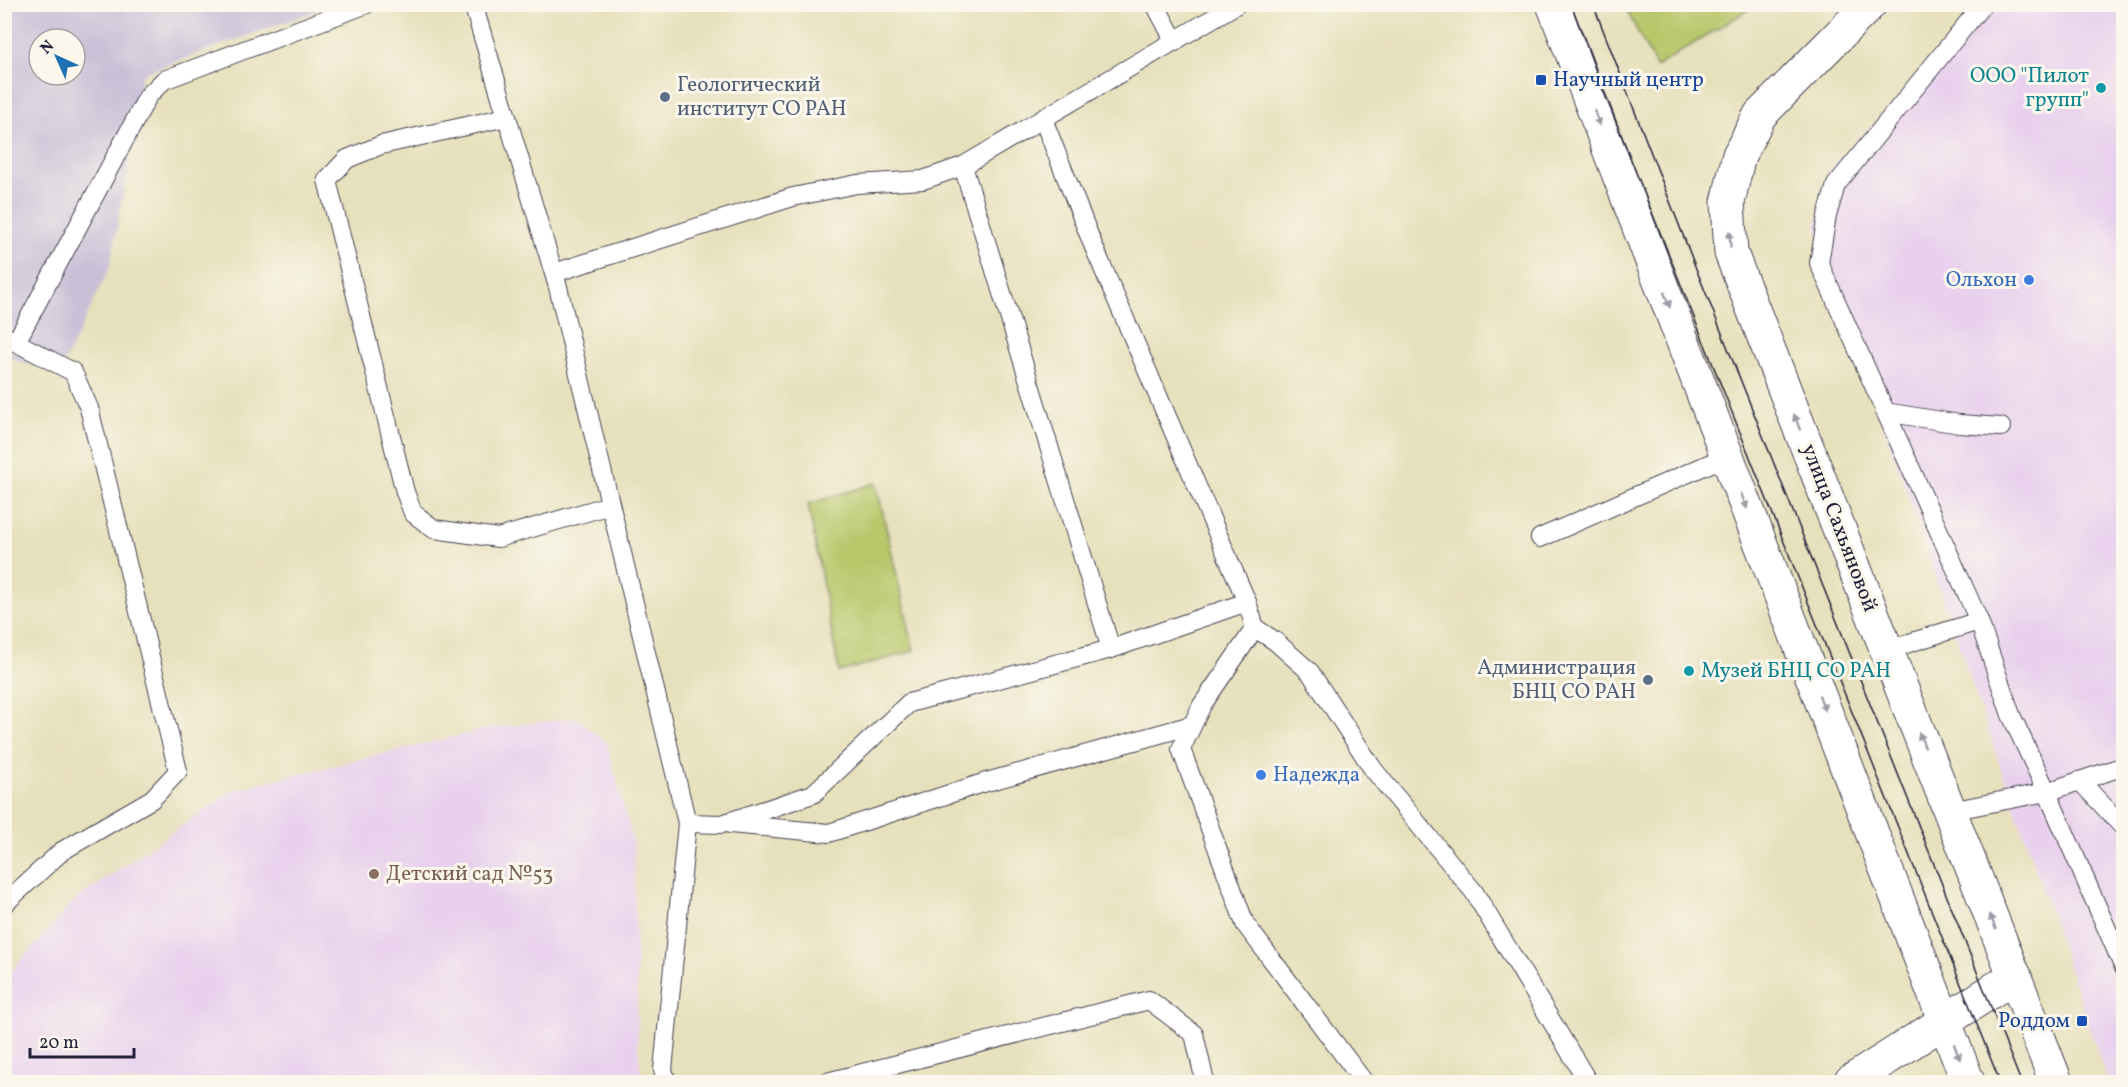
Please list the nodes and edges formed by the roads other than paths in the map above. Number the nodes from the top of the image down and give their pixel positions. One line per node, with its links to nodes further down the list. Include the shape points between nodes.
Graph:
1 (367, 4): 13 (lane, via 164,80 148,96)
2 (473, 4): 9 (lane)
3 (1155, 4): 8 (lane)
4 (1237, 4): 8 (lane)
5 (1553, 4): 16 (main road, one-way to 16)
6 (1870, 4): 23 (main road, улица Сахьяновой, one-way to 6, via 1731,253 1728,202 1739,155 1760,115)
7 (1983, 4): 14 (lane, via 1836,185 1827,216 1819,263)
8 (1175, 42): 10 (lane)
9 (507, 117): 12 (lane); 17 (lane, via 381,145 347,159 327,180 405,492 413,513 434,529 498,538)
10 (1043, 119): 11 (lane); 19 (lane)
11 (963, 166): 12 (lane, via 924,180 857,184 793,197); 22 (lane)
12 (554, 273): 17 (lane)
13 (10, 339): 32 (lane, via 73,372 89,408 178,771 152,799 62,851)
14 (1885, 412): 15 (lane); 20 (lane)
15 (2001, 427)
16 (1727, 456): 18 (lane); 35 (main road, one-way to 35)
17 (610, 505): 29 (lane)
18 (1540, 538)
19 (1247, 602): 21 (lane); 22 (lane)
20 (1979, 621): 23 (lane); 27 (lane, via 2011,715)
21 (1255, 628): 24 (lane); 40 (lane, via 1310,672 1373,770 1474,892)
22 (1111, 649): 30 (lane, via 909,703 813,794)
23 (1887, 650): 28 (main road, улица Сахьяновой, one-way to 23)
24 (1192, 725): 30 (lane, via 983,783 829,833); 39 (lane, via 1181,749 1245,924)
25 (2124, 766): 26 (lane)
26 (2080, 781): 27 (lane); 31 (lane)
27 (2047, 792): 28 (lane); 33 (lane)
28 (1950, 812): 34 (main road, улица Сахьяновой, one-way to 28)
29 (687, 823): 30 (lane); 36 (lane, via 663,1070)
30 (722, 824)
31 (2124, 828)
32 (4, 904)
33 (2124, 968)
34 (2014, 976): 35 (main road); 43 (main road, улица Сахьяновой)
35 (1945, 1021): 41 (main road); 42 (main road, one-way to 42)
36 (667, 1083)
37 (827, 1083): 38 (lane, via 1149,1000 1194,1034)
38 (1205, 1083)
39 (1364, 1083)
40 (1588, 1083)
41 (1850, 1083)
42 (1968, 1083)
43 (2056, 1083)

